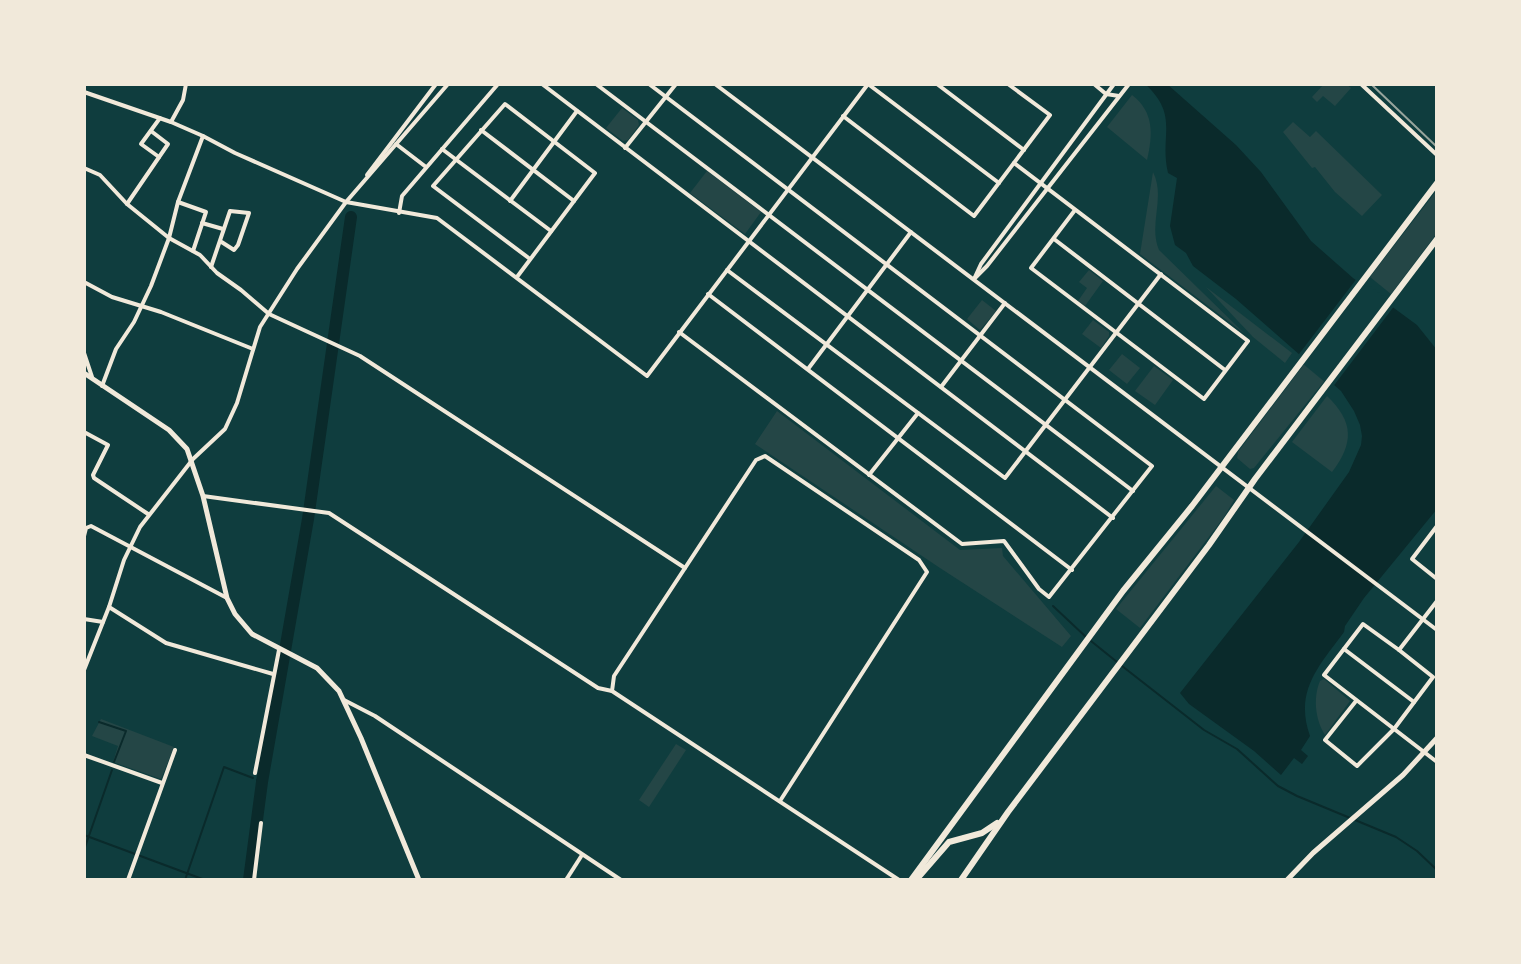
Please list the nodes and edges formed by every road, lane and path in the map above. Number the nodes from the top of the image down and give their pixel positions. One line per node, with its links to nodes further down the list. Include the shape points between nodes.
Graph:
1 (186, 84): 25 (street)
2 (436, 84): 50 (street)
3 (448, 84): 30 (street)
4 (498, 84): 32 (street)
5 (542, 84): 21 (street)
6 (596, 84): 24 (street)
7 (649, 84): 20 (street)
8 (676, 84): 20 (street)
9 (715, 84): 36 (street)
10 (868, 84): 22 (street); 42 (street)
11 (937, 84): 33 (street)
12 (1008, 84): 33 (street, via 1050,115)
13 (1094, 84): 18 (street)
14 (1113, 84): 18 (street); 19 (street)
15 (1129, 84): 19 (street)
16 (1361, 84): 34 (street)
17 (84, 92): 23 (street)
18 (1106, 94): 19 (street); 44 (street)
19 (1119, 96): 46 (street)
20 (666, 97): 24 (street); 45 (street)
21 (577, 111): 29 (street); 31 (street)
22 (843, 116): 36 (street); 42 (street, via 974,216)
23 (160, 118): 25 (street); 27 (street)
24 (646, 121): 31 (street); 54 (street)
25 (171, 122): 28 (street)
26 (481, 130): 29 (street, via 505,104); 37 (street); 41 (street)
27 (151, 131): 35 (street, via 168,144); 35 (street, via 141,144)
28 (203, 136): 49 (street); 50 (street)
29 (554, 142): 41 (street); 48 (street, via 595,173)
30 (396, 144): 39 (street); 50 (street)
31 (625, 148): 63 (street)
32 (442, 149): 37 (street); 39 (street)
33 (1024, 150): 38 (street)
34 (1437, 155)
35 (159, 157): 51 (street)
36 (812, 157): 45 (street); 58 (street)
37 (455, 160): 47 (street); 65 (street, via 433,186)
38 (1014, 163): 42 (street); 44 (street)
39 (426, 167): 53 (street, via 402,196)
40 (84, 168): 51 (street, via 100,175)
41 (532, 170): 47 (street); 48 (street)
42 (999, 183)
43 (1437, 183): 101 (highway)
44 (1041, 184): 46 (street); 71 (street)
45 (788, 189): 54 (street); 66 (street)
46 (1047, 189): 52 (street); 71 (street)
47 (510, 201): 57 (street)
48 (574, 201): 57 (street)
49 (178, 202): 55 (street, via 206,212); 59 (street)
50 (346, 202): 53 (street); 78 (street)
51 (127, 204): 59 (street)
52 (1075, 210): 60 (street); 69 (street)
53 (399, 213): 70 (street, via 437,218)
54 (769, 214): 63 (street); 73 (street)
55 (202, 223): 56 (street); 64 (street)
56 (223, 229): 62 (street); 62 (street, via 230,211 249,213 234,250)
57 (551, 231): 65 (street)
58 (911, 232): 66 (street); 71 (street)
59 (169, 238): 64 (street); 77 (street)
60 (1054, 239): 76 (street); 81 (street, via 1031,268)
61 (1437, 239): 103 (highway)
62 (220, 241): 67 (street)
63 (749, 241): 68 (street); 79 (street)
64 (193, 251): 67 (street)
65 (530, 259): 70 (street)
66 (887, 264): 73 (street); 82 (street)
67 (211, 267): 78 (street)
68 (727, 270): 74 (street); 83 (street)
69 (1161, 274): 76 (street); 89 (street, via 1248,341)
70 (516, 278): 80 (street, via 647,376)
71 (974, 279): 75 (street)
72 (84, 282): 77 (street)
73 (867, 290): 79 (street); 86 (street)
74 (708, 294): 80 (street); 88 (street)
75 (1005, 303): 82 (street); 87 (street)
76 (1139, 303): 81 (street); 89 (street)
77 (142, 306): 84 (street); 92 (street, via 116,349)
78 (269, 314): 84 (street); 113 (street, via 360,356)
79 (848, 316): 83 (street); 93 (street)
80 (679, 332): 102 (street)
81 (1116, 334): 87 (street); 89 (street, via 1204,399)
82 (981, 336): 86 (street); 94 (street)
83 (827, 345): 88 (street); 95 (street)
84 (253, 350): 100 (street, via 230,420)
85 (84, 353): 91 (street)
86 (961, 360): 93 (street); 96 (street)
87 (1090, 368): 94 (street); 101 (street)
88 (808, 369): 98 (street)
89 (1225, 370)
90 (84, 373): 91 (main road)
91 (93, 379): 92 (main road)
92 (102, 386): 100 (main road, via 169,430)
93 (941, 387): 99 (street)
94 (1066, 400): 96 (street); 104 (street, via 1152,466)
95 (918, 413): 98 (street); 99 (street, via 1005,478)
96 (1046, 425): 99 (street); 104 (street)
97 (84, 432): 106 (street, via 108,445 94,478)
98 (898, 439): 102 (street); 114 (street)
99 (1026, 451): 107 (street)
100 (193, 459): 105 (main road); 106 (street)
101 (1222, 467): 103 (street); 150 (highway, via 1088,638)
102 (869, 475): 114 (street, via 962,544 1004,541 1045,596 1052,596)
103 (1249, 487): 120 (street); 141 (highway)
104 (1133, 491): 107 (street)
105 (203, 496): 116 (main road); 128 (street, via 329,513 598,688)
106 (148, 514): 112 (street)
107 (1113, 518): 114 (street)
108 (1437, 526): 109 (street)
109 (1431, 534): 111 (street); 115 (street, via 1412,559)
110 (84, 536): 112 (street, via 91,526)
111 (1437, 538)
112 (130, 546): 116 (street); 118 (street)
113 (685, 568): 128 (street, via 614,676); 140 (street, via 756,460 765,456 926,568)
114 (1072, 570)
115 (1437, 579)
116 (227, 598): 125 (main road, via 252,634)
117 (1437, 601): 120 (street)
118 (109, 607): 121 (street); 127 (street, via 166,643)
119 (84, 619): 121 (street)
120 (1422, 619): 122 (street); 124 (street)
121 (103, 622): 126 (street)
122 (1437, 630)
123 (1344, 649): 124 (street, via 1363,624); 130 (street, via 1324,675); 131 (street)
124 (1399, 650): 131 (street, via 1433,677)
125 (280, 651): 127 (street); 129 (main road, via 327,676)
126 (84, 670)
127 (273, 674): 138 (street)
128 (612, 691): 140 (street)
129 (344, 700): 143 (street); 146 (main road)
130 (1356, 701): 132 (street); 132 (street, via 1325,740 1357,766)
131 (1414, 702): 132 (street)
132 (1394, 729): 135 (street)
133 (1437, 738): 135 (main road)
134 (175, 750): 139 (street)
135 (1424, 752): 137 (street); 152 (main road)
136 (84, 755): 139 (street)
137 (1437, 762)
138 (255, 773)
139 (162, 783): 144 (street)
140 (780, 801): 149 (street)
141 (1008, 812): 150 (highway, via 982,833 949,842); 151 (highway)
142 (261, 823): 145 (street)
143 (582, 855): 147 (street); 148 (street)
144 (128, 880)
145 (254, 880)
146 (419, 880)
147 (566, 880)
148 (621, 880)
149 (899, 880)
150 (913, 880)
151 (961, 880)
152 (1287, 880)

